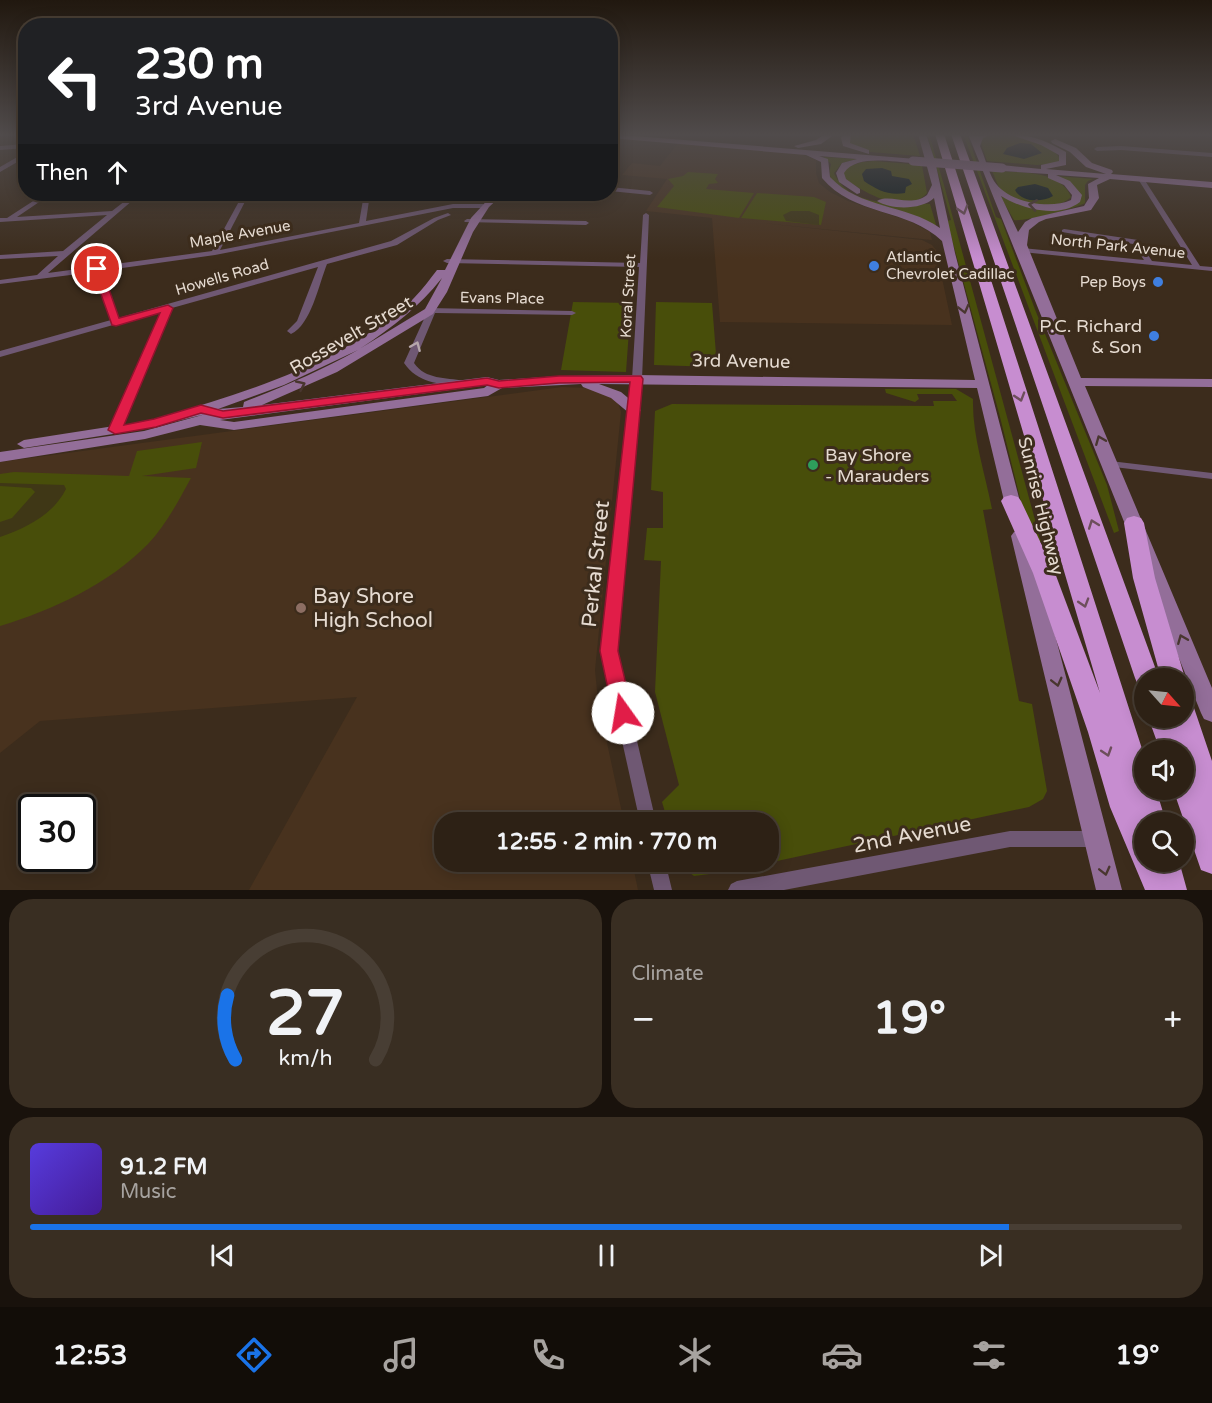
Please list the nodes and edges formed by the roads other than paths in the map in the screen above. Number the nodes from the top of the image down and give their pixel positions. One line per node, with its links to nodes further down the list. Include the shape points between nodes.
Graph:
1 (826, 176): 35 (main road, via 839,190 925,223)
2 (841, 176): 15 (main road, via 848,186 862,194 902,203 928,199)
3 (934, 176): 15 (main road, Sunrise Highway)
4 (939, 176): 80 (highway, Sunrise Highway, one-way to 80)
5 (970, 176): 74 (highway, Sunrise Highway, one-way to 5)
6 (987, 176): 14 (main road)
7 (1047, 176): 14 (main road, one-way to 14, via 1067,183 1076,192 1076,200 1062,207 1029,205 1008,198)
8 (1084, 176): 12 (main road)
9 (1108, 176): 11 (main road)
10 (1121, 176): 11 (main road)
11 (1126, 177): 13 (main road)
12 (1112, 178): 13 (main road); 36 (main road, via 1092,183 1094,198 1088,208 1030,224 1024,232)
13 (1141, 179): 16 (main road); 44 (street)
14 (990, 182): 36 (main road)
15 (936, 185): 35 (main road, Sunrise Highway)
16 (1212, 185)
17 (618, 190): 18 (street)
18 (650, 194)
19 (37, 201): 29 (street)
20 (129, 201): 26 (street)
21 (242, 201): 38 (street)
22 (366, 201): 33 (street)
23 (485, 201): 25 (main road)
24 (488, 201): 25 (main road)
25 (480, 206): 31 (main road, Rossevelt Street); 33 (street, Maple Avenue, via 453,206)
26 (114, 213): 29 (street); 37 (street)
27 (448, 215): 42 (street, Howells Road, via 394,243)
28 (646, 216): 43 (street, Koral Street)
29 (9, 219): 30 (street)
30 (0, 220)
31 (470, 221): 32 (street); 40 (main road, Rossevelt Street)
32 (586, 223)
33 (362, 224): 38 (street, Maple Avenue)
34 (1064, 231): 41 (street, via 1135,242)
35 (947, 240): 61 (main road, Sunrise Highway, one-way to 61)
36 (1022, 250): 41 (street, North Park Avenue); 57 (main road)
37 (65, 253): 39 (street); 47 (street)
38 (215, 254): 45 (street, Maple Avenue)
39 (0, 257)
40 (451, 261): 43 (street); 50 (main road, Rossevelt Street); 64 (main road, via 403,314 372,336 284,380)
41 (1149, 262): 44 (street, North Park Avenue)
42 (323, 264): 49 (street, Howells Road); 53 (street, via 301,322)
43 (644, 265): 55 (street, Koral Street)
44 (1197, 267): 46 (street, North Park Avenue)
45 (97, 269): 47 (street, Maple Avenue); 52 (street)
46 (1212, 269)
47 (38, 278): 48 (street, Maple Avenue)
48 (0, 282)
49 (168, 308): 52 (street, Howells Road); 66 (street)
50 (432, 310): 51 (street, Evans Place); 58 (street, one-way to 50, via 426,379 414,372 409,363); 65 (main road, Rossevelt Street, one-way to 50, via 328,372)
51 (572, 313)
52 (116, 323): 54 (street, Howells Road)
53 (291, 331)
54 (0, 354)
55 (637, 379): 56 (main road, 3rd Avenue); 61 (main road, 3rd Avenue); 63 (street, Perkal Street)
56 (559, 380): 60 (main road, 3rd Avenue); 63 (main road, via 605,389)
57 (1076, 382): 59 (main road); 70 (main road, one-way to 57)
58 (462, 383): 60 (main road, 3rd Avenue); 62 (main road, 3rd Avenue)
59 (1212, 383)
60 (499, 384): 62 (main road, 3rd Avenue, via 488,392)
61 (983, 384): 72 (main road, Sunrise Highway)
62 (331, 406): 65 (main road, 3rd Avenue)
63 (634, 410): 79 (street, Perkal Street, via 609,651)
64 (201, 415): 65 (main road, 3rd Avenue); 66 (main road, 3rd Avenue); 67 (main road)
65 (224, 420): 67 (main road)
66 (115, 430): 68 (main road)
67 (145, 435): 69 (main road)
68 (0, 447)
69 (0, 457)
70 (1110, 464): 71 (street); 73 (main road)
71 (1212, 476)
72 (1011, 501): 82 (highway, one-way to 82, via 1044,573); 83 (main road, Sunrise Highway, one-way to 83)
73 (1134, 523): 75 (highway, via 1144,578); 76 (main road, one-way to 73)
74 (1144, 668)
75 (1170, 668)
76 (1212, 713)
77 (1189, 728): 81 (highway)
78 (1191, 800): 84 (highway)
79 (646, 812)
80 (1149, 812)
81 (1212, 820)
82 (1134, 830)
83 (1097, 839): 89 (street, 2nd Avenue, via 1010,839); 90 (main road, Sunrise Highway, one-way to 90)
84 (1212, 860)
85 (659, 872): 88 (street)
86 (1153, 872): 91 (highway)
87 (1167, 872): 92 (highway)
88 (663, 890)
89 (736, 890)
90 (1109, 890)
91 (1160, 890)
92 (1173, 890)

